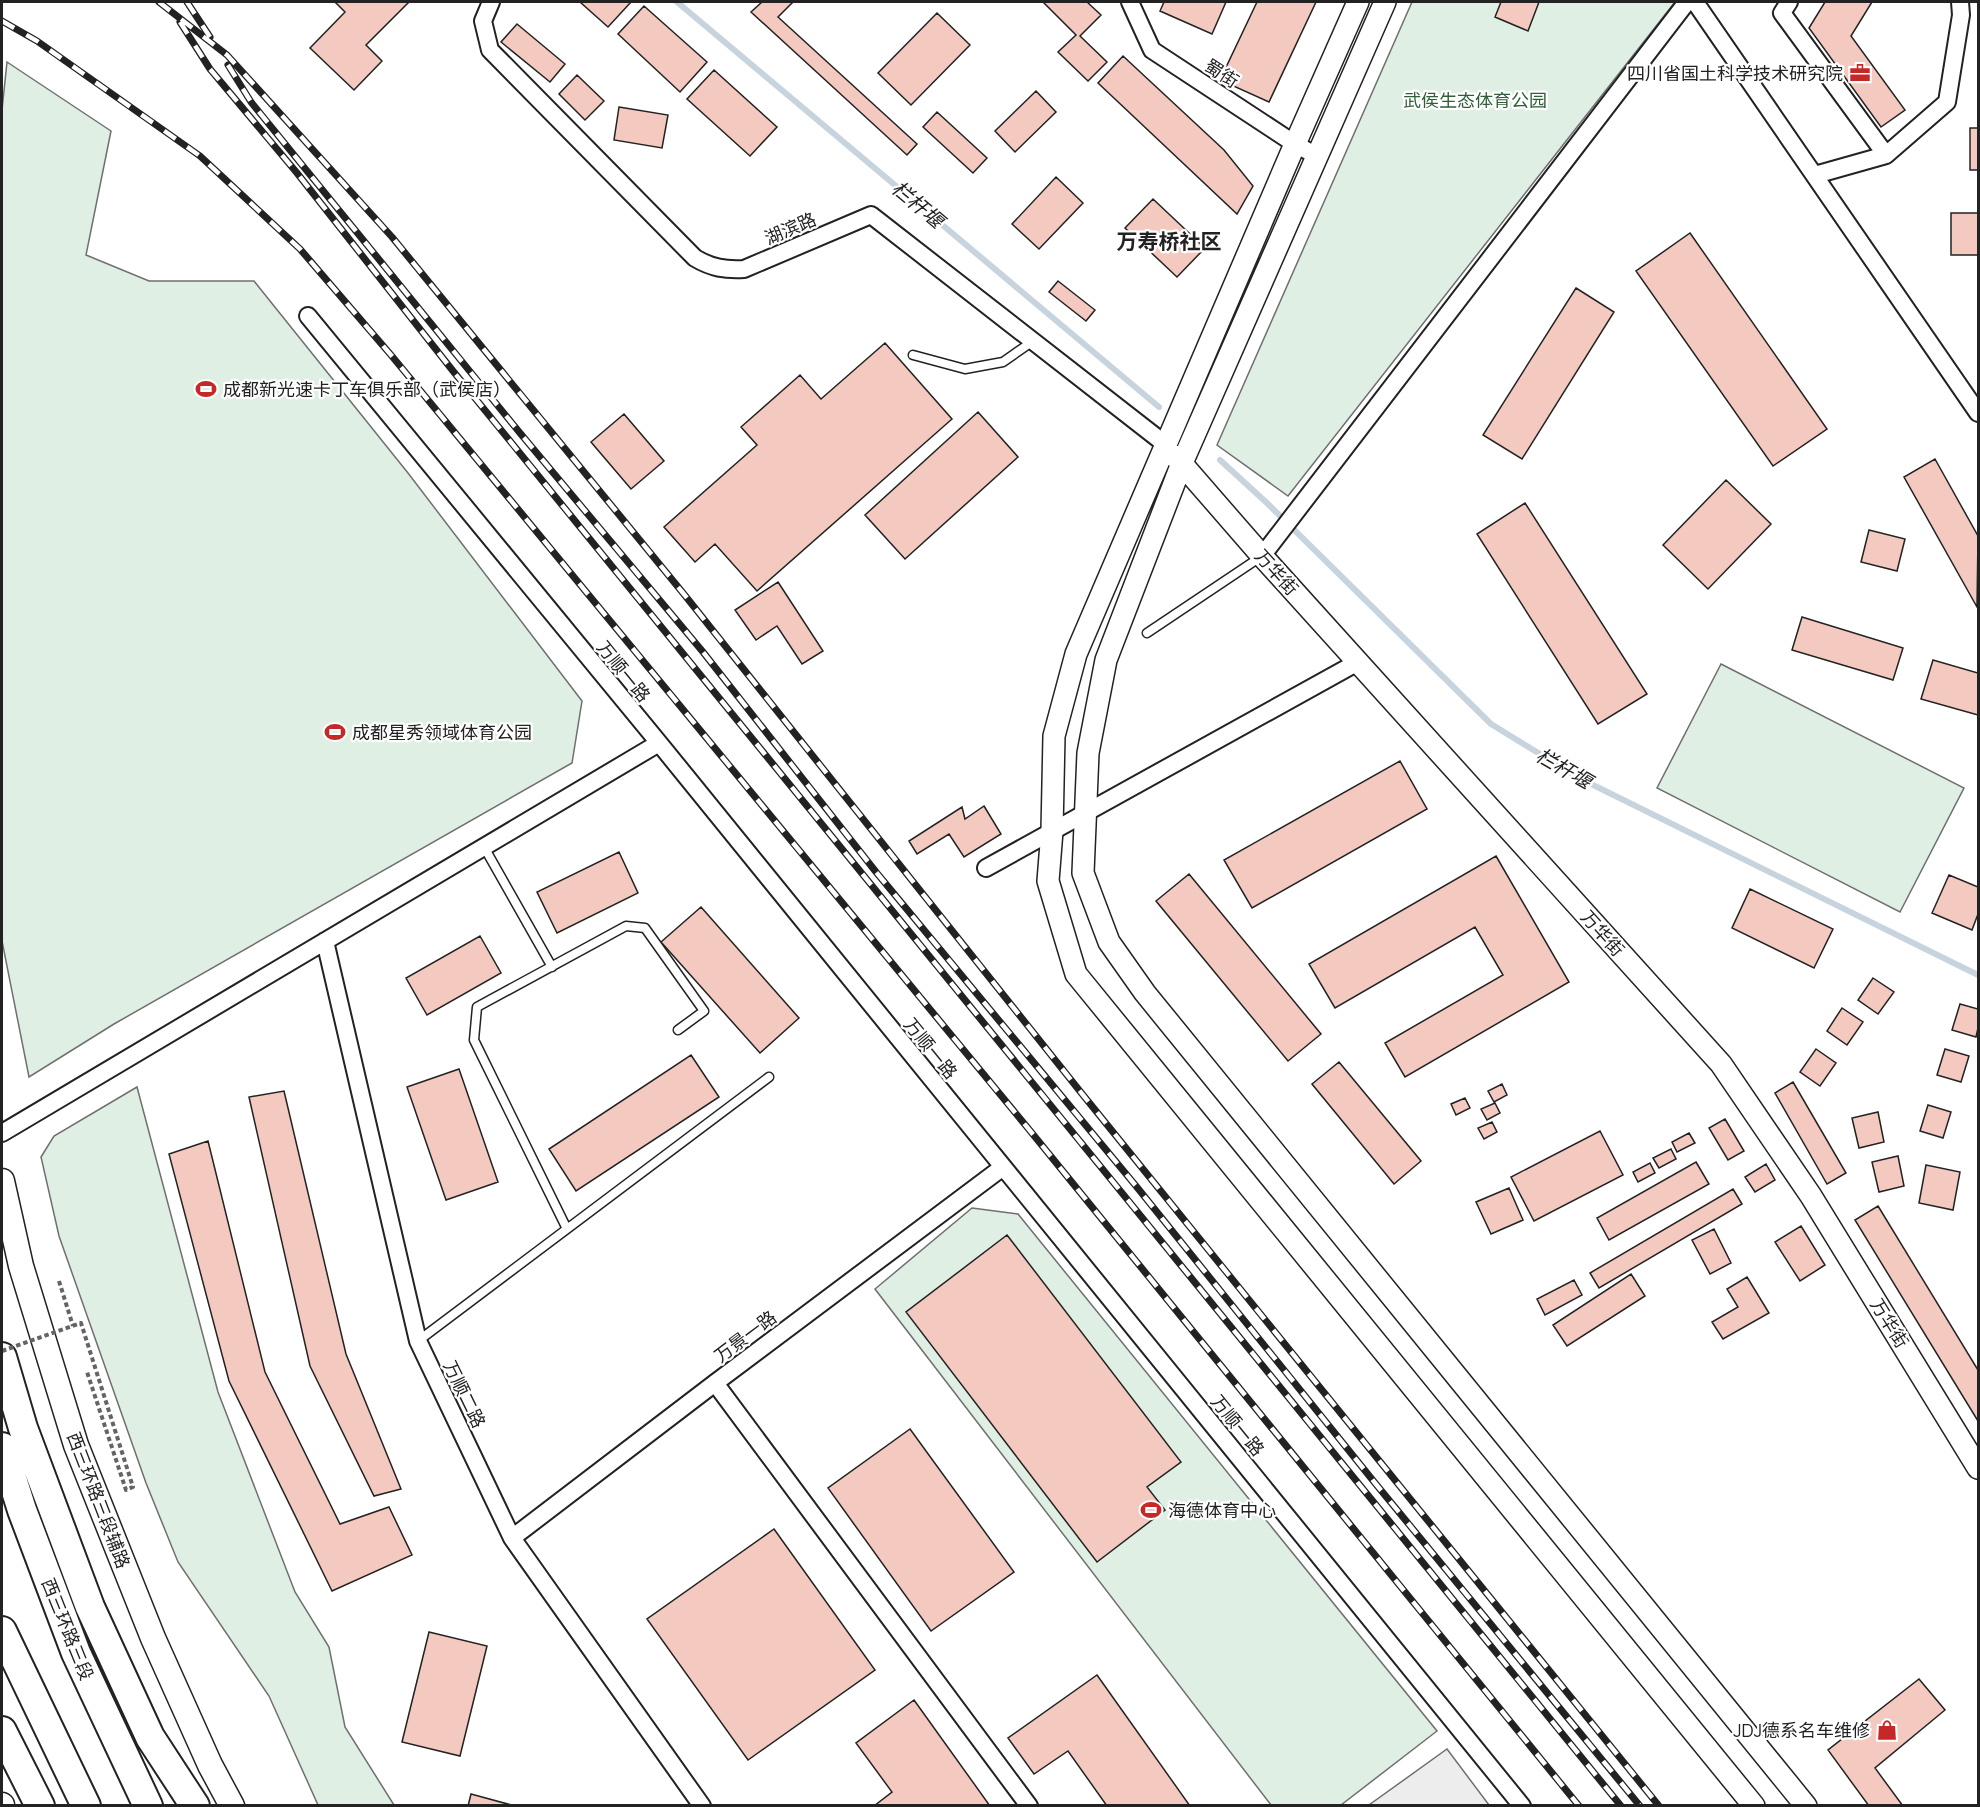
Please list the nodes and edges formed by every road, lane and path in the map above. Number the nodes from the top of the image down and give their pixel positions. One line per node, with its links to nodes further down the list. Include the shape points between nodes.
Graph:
1 (491, 2): 15 (street, 湖滨路, via 483,21 490,50 695,258 710,267 744,269 871,215)
2 (1130, 2): 10 (street, 蜀街, via 1152,50)
3 (1358, 2): 10 (street)
4 (1385, 2): 12 (street)
5 (1687, 2): 20 (street)
6 (1695, 2): 13 (street)
7 (1789, 2): 11 (street, via 1782,13)
8 (1961, 8): 9 (street); 11 (street, via 1947,102)
9 (1978, 15)
10 (1294, 144): 12 (street, 蜀街); 18 (street)
11 (1886, 155): 13 (street)
12 (1317, 156): 19 (street)
13 (1815, 175): 17 (street)
14 (308, 316): 23 (street, 万顺一路)
15 (1033, 341): 16 (lane, via 1003,362 965,369); 18 (street, 湖滨路)
16 (913, 355)
17 (1978, 413)
18 (1166, 444): 19 (street, 万华街); 25 (street, via 1076,654 1054,736)
19 (1182, 463): 20 (street, 万华街); 24 (street, via 1106,660 1088,753)
20 (1262, 556): 21 (lane); 22 (street, 万华街)
21 (1147, 633)
22 (1358, 662): 24 (street); 44 (street, 万华街, via 1721,1064 1811,1196)
23 (659, 743): 26 (street); 33 (street, 万顺一路)
24 (1085, 813): 25 (street); 57 (street, via 1083,873 1109,942 1145,993)
25 (1052, 831): 27 (street); 56 (street, via 1048,881 1076,974)
26 (484, 847): 28 (street); 29 (lane)
27 (986, 868)
28 (325, 941): 32 (street); 38 (street, 万顺二路)
29 (552, 967): 30 (lane, via 626,926 645,928 704,1011); 35 (lane, via 477,1007 474,1040)
30 (678, 1029)
31 (769, 1077): 35 (lane)
32 (2, 1133)
33 (1003, 1167): 42 (street, 万景一路); 55 (street, 万顺一路)
34 (2, 1181): 52 (main road, 西三环路三段辅路, via 21,1266 76,1444 153,1638)
35 (567, 1229): 38 (lane)
36 (59, 1281): 37 (path)
37 (73, 1326): 39 (path, bridge); 41 (path, bridge, via 81,1323 133,1487 126,1490)
38 (418, 1341): 45 (street, 万顺二路)
39 (2, 1351)
40 (2, 1357): 51 (highway, via 23,1428 90,1607 150,1737)
41 (87, 1372)
42 (715, 1383): 45 (street, 万景一路); 54 (street)
43 (2, 1447): 50 (highway, 西三环路三段, via 76,1653)
44 (1978, 1468)
45 (512, 1538): 53 (street, 万顺二路)
46 (2, 1631): 49 (highway)
47 (2, 1731): 48 (highway)
48 (40, 1806)
49 (86, 1806)
50 (148, 1806)
51 (195, 1806)
52 (232, 1806)
53 (702, 1806)
54 (1029, 1806)
55 (1522, 1806)
56 (1754, 1806)
57 (1806, 1806)

